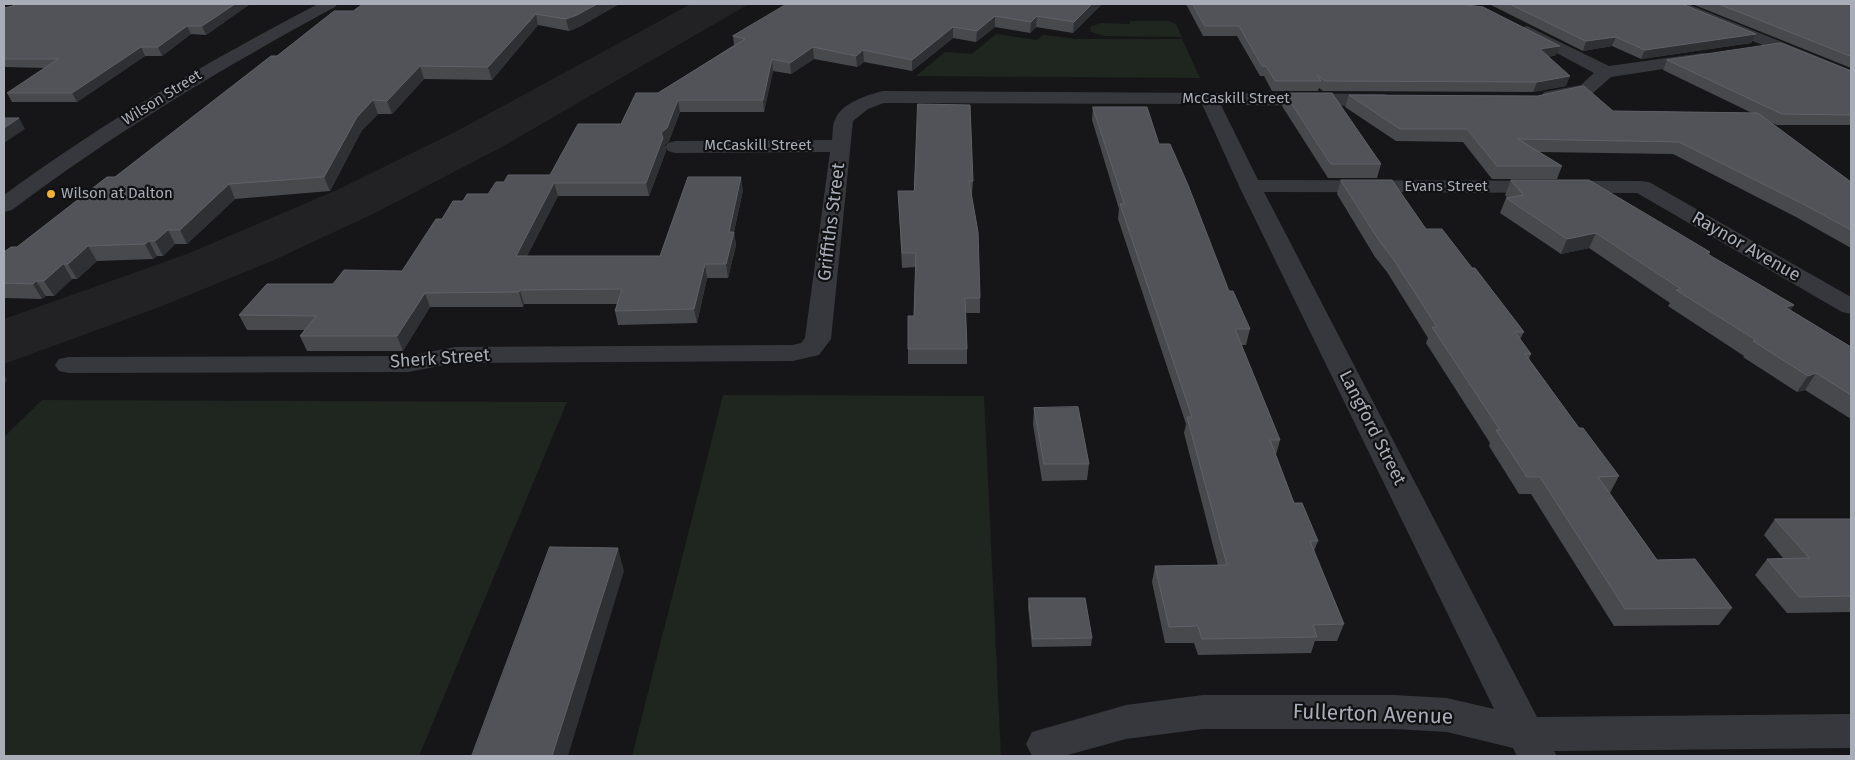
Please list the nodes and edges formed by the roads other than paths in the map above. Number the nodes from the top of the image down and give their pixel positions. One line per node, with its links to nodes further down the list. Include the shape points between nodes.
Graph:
1 (329, 4): 17 (street, Wilson Street, via 163,97 47,172)
2 (1675, 4): 4 (street)
3 (1512, 22): 7 (street)
4 (1778, 46): 5 (street); 8 (street)
5 (1740, 52)
6 (1721, 55): 7 (street)
7 (1606, 72): 11 (street, via 1587,89)
8 (1851, 76)
9 (1209, 99): 10 (street, McCaskill Street); 12 (street, McCaskill Street, via 883,97); 15 (street, Langford Street)
10 (1406, 100)
11 (1534, 100)
12 (865, 103): 14 (street, Griffiths Street, via 844,120)
13 (675, 146): 14 (street, McCaskill Street)
14 (840, 146): 19 (street, Griffiths Street, via 818,339)
15 (1250, 186): 16 (street, Evans Street); 23 (street, Langford Street)
16 (1641, 188): 18 (street, Raynor Avenue)
17 (4, 206)
18 (1851, 307)
19 (810, 349): 20 (street, Sherk Street, via 793,353 455,355 408,364)
20 (69, 365)
21 (1851, 731): 23 (street, Fullerton Avenue)
22 (1046, 744): 23 (street, Fullerton Avenue, via 1126,722 1203,712 1394,712 1447,715)
23 (1531, 745)

